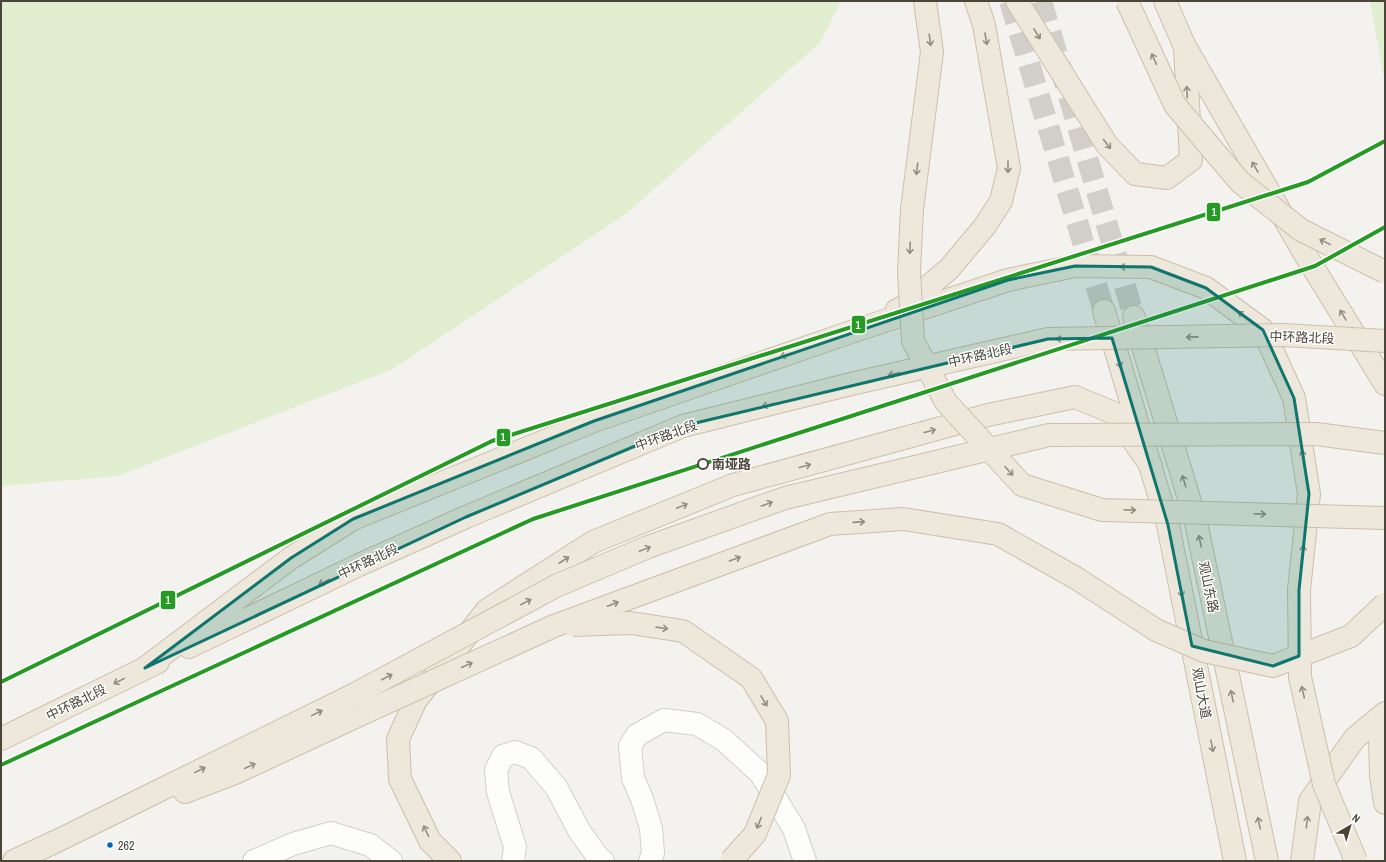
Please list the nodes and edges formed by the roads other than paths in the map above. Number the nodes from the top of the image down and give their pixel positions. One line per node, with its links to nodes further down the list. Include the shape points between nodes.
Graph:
1 (925, 1): 15 (highway, one-way to 15, bridge, via 932,52 912,209 909,272 913,341 946,402 1022,486 1102,510)
2 (976, 1): 10 (highway, one-way to 10, via 984,25 1009,168 1001,201 985,226 949,269 905,306)
3 (1017, 1): 6 (highway, one-way to 6, via 1107,145 1135,174 1167,178 1191,160)
4 (1127, 1): 7 (highway, one-way to 4, bridge, via 1301,230 1240,182 1175,105)
5 (1165, 1): 6 (highway)
6 (1185, 47): 12 (highway, one-way to 6, via 1303,251)
7 (1385, 272)
8 (1104, 311): 14 (highway, one-way to 14)
9 (1134, 317): 33 (highway, 观山东路, one-way to 9, via 1195,518)
10 (848, 333): 18 (highway, one-way to 18, via 594,421 353,520 291,558); 35 (highway, one-way to 10, bridge, via 1324,784 1300,676 1299,590 1309,494 1294,398 1263,330 1206,288 1151,268 1075,266 1016,278)
11 (1385, 341): 18 (highway, 中环路北段, one-way to 18, bridge, via 1284,335 1048,339 683,426 359,565)
12 (1385, 384)
13 (1385, 443): 22 (highway, one-way to 13, bridge, via 353,695 556,586 648,548 785,498 1049,435 1316,434)
14 (1151, 466): 26 (highway, one-way to 14, via 430,841 400,778 398,739 416,700 487,610 593,542 733,485 988,415 1075,397 1114,413); 32 (highway, 观山大道, one-way to 32, via 1168,525)
15 (1385, 518)
16 (1385, 604): 17 (highway, one-way to 16, bridge, via 830,524 903,519 998,534 1076,578 1156,630 1204,652 1272,666 1351,636)
17 (554, 626): 22 (highway, one-way to 17, bridge, via 235,773); 30 (highway, one-way to 30, bridge, via 631,623 683,631 751,678 777,721 779,775 755,834)
18 (145, 668): 20 (highway, 中环路北段, one-way to 20)
19 (1385, 714): 21 (highway, via 1380,738); 34 (highway, one-way to 19, via 1310,801 1355,738)
20 (1, 739)
21 (1385, 803)
22 (57, 841): 23 (highway)
23 (14, 861)
24 (254, 861): 25 (street, via 293,844 331,833 370,845)
25 (392, 861)
26 (450, 861)
27 (514, 861): 28 (street, via 515,847 498,792 496,770 503,756 515,752 531,758 556,787 580,832)
28 (603, 861)
29 (650, 861): 31 (street, via 653,853 651,828 633,778 630,746 637,735 664,720 697,724 724,740 760,774 794,829)
30 (731, 861)
31 (805, 861)
32 (1234, 861)
33 (1267, 861)
34 (1302, 861)
35 (1356, 861)

